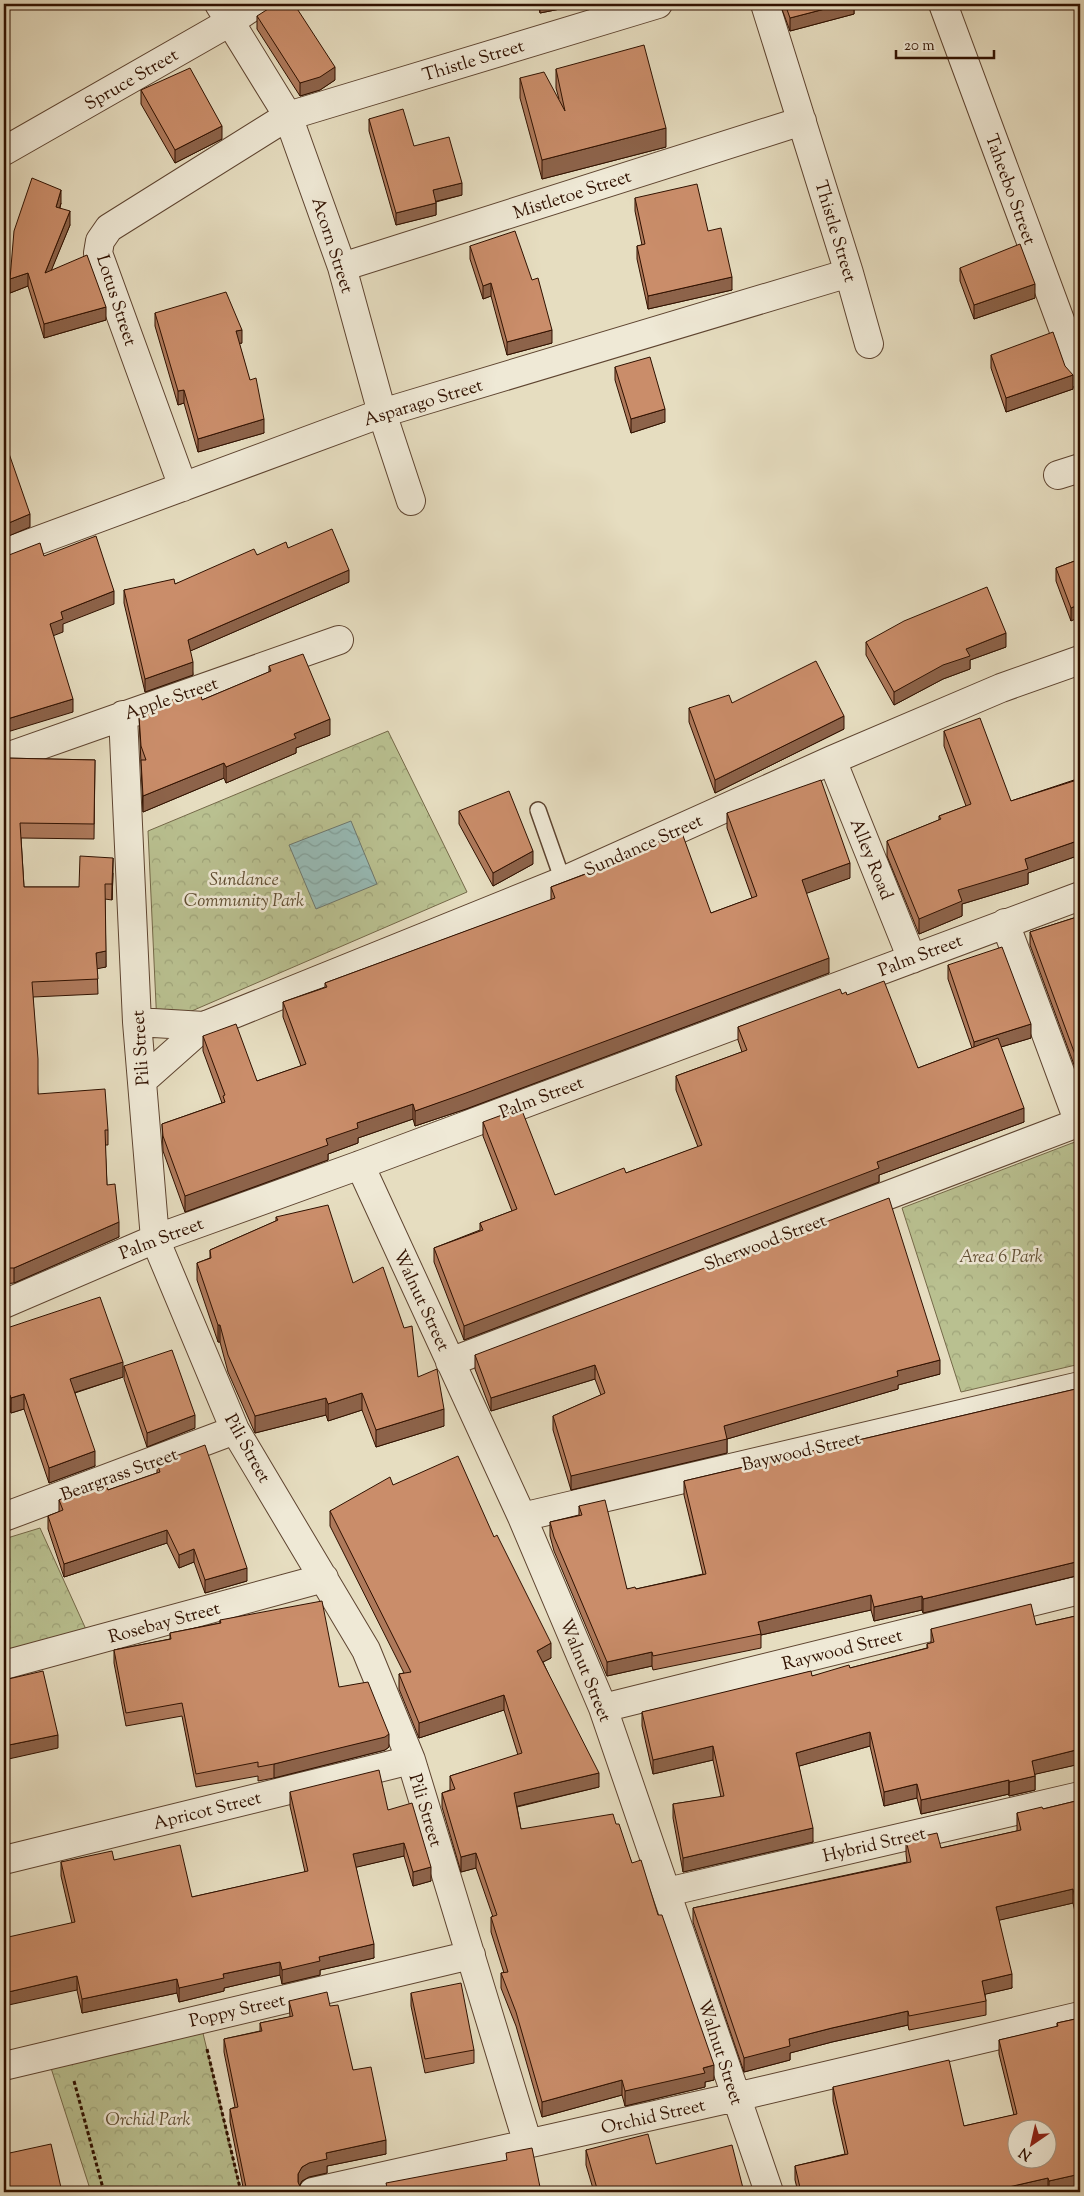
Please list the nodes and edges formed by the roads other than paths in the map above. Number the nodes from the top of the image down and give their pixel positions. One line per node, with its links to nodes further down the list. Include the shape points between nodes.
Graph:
1 (256, 4): 5 (street, Spruce Street)
2 (658, 4): 6 (street, Thistle Street)
3 (765, 4): 7 (street, Thistle Street)
4 (943, 4): 12 (street, Taheebo Street)
5 (225, 13): 6 (street, Acorn Street); 8 (street, Spruce Street)
6 (288, 116): 9 (street, Acorn Street); 14 (street, Lotus Street, via 109,228 100,241 98,253)
7 (802, 121): 9 (street, Mistletoe Street); 10 (street, Thistle Street)
8 (4, 151)
9 (342, 267): 13 (street, Acorn Street)
10 (849, 273): 11 (street, Thistle Street); 13 (street, Asparago Street)
11 (869, 344)
12 (1080, 374)
13 (382, 414): 14 (street, Asparago Street); 15 (street, Acorn Street)
14 (183, 486): 16 (street, Asparago Street)
15 (411, 501)
16 (4, 553)
17 (339, 640): 19 (street, Apple Street)
18 (1080, 660): 21 (street, Sundance Street, via 1001,688)
19 (123, 714): 20 (street, Apple Street); 27 (street, Pili Street)
20 (4, 758)
21 (832, 760): 23 (street, Sundance Street); 26 (street, Alley Road)
22 (538, 810): 23 (lane)
23 (563, 881): 28 (street, Sundance Street)
24 (1080, 896): 25 (street, Palm Street)
25 (1006, 924): 26 (street, Palm Street); 30 (street)
26 (912, 959): 31 (street, Palm Street)
27 (137, 1022): 28 (street); 29 (street, Pili Street)
28 (204, 1026): 29 (street)
29 (142, 1081): 32 (street, Pili Street)
30 (1080, 1123): 34 (street, Sherwood Street)
31 (360, 1165): 32 (street, Palm Street); 34 (street, Walnut Street)
32 (155, 1239): 33 (street, Palm Street); 36 (street, Pili Street)
33 (4, 1304)
34 (450, 1362): 38 (street, Walnut Street)
35 (1080, 1386): 38 (street, Baywood Street)
36 (235, 1430): 37 (street, Beargrass Street); 39 (street, Pili Street)
37 (4, 1517)
38 (522, 1517): 42 (street, Walnut Street)
39 (324, 1578): 41 (street, Rosebay Street); 43 (street, Pili Street, via 366,1650)
40 (1080, 1590): 42 (street, Raywood Street)
41 (4, 1665)
42 (603, 1708): 46 (street, Walnut Street)
43 (411, 1760): 45 (street, Apricot Street); 47 (street, Pili Street)
44 (1080, 1796): 46 (street, Hybrid Street)
45 (4, 1860)
46 (668, 1892): 50 (street, Walnut Street)
47 (470, 1955): 49 (street, Poppy Street); 51 (street, Pili Street)
48 (1080, 2016): 50 (street, Orchid Street)
49 (4, 2066)
50 (736, 2098): 51 (street, Orchid Street); 53 (street, Walnut Street)
51 (528, 2144): 52 (street, Orchid Street)
52 (313, 2192)
53 (769, 2192)

